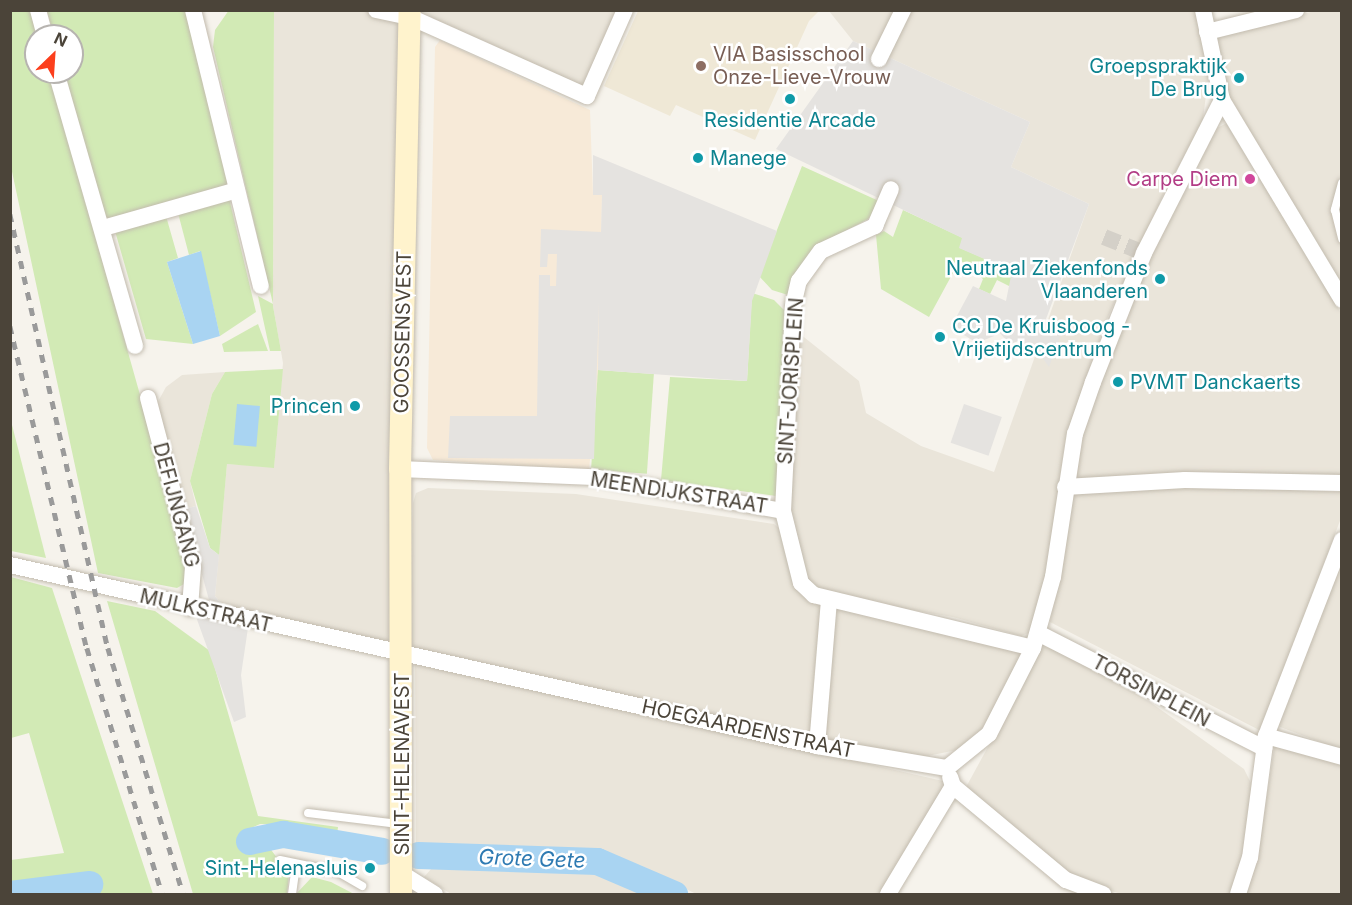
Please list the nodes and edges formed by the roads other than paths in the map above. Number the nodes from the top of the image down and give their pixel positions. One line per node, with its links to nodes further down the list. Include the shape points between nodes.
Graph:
1 (193, 10): 14 (street)
2 (376, 10): 7 (street)
3 (625, 10): 7 (street, via 587,96)
4 (903, 10): 9 (street)
5 (1203, 10): 8 (street)
6 (1296, 10): 8 (street)
7 (410, 14): 21 (street, GOOSSENSVEST)
8 (1208, 32): 11 (street)
9 (879, 59)
10 (60, 84): 15 (street)
11 (1222, 100): 18 (street); 23 (street, via 1124,299 1076,434)
12 (1341, 183): 16 (lane, via 1335,210)
13 (891, 189): 24 (street, SINT-JORISPLEIN, via 875,226 821,250 799,281 793,306)
14 (237, 190): 15 (street); 17 (street)
15 (103, 228): 19 (street)
16 (1341, 239)
17 (261, 286)
18 (1341, 300)
19 (135, 346)
20 (148, 401): 28 (street, DEFIJNGANG, via 193,567)
21 (400, 469): 24 (street, MEENDIJKSTRAAT, via 594,477); 30 (street, GOOSSENSVEST)
22 (1341, 483): 23 (street, via 1185,480)
23 (1065, 487): 29 (street, via 1053,577)
24 (783, 511): 27 (street, MEENDIJKSTRAAT, via 801,583)
25 (1341, 540): 31 (street)
26 (10, 565): 28 (street, MULKSTRAAT)
27 (829, 600): 29 (street, MEENDIJKSTRAAT); 32 (street)
28 (190, 608): 30 (street, MULKSTRAAT)
29 (1036, 641): 31 (street, TORSINPLEIN); 34 (street, via 989,734)
30 (403, 654): 32 (street, HOEGAARDENSTRAAT); 37 (street, SINT-HELENAVEST)
31 (1265, 742): 33 (street, TORSINPLEIN); 46 (street, via 1250,858)
32 (817, 746): 34 (street, HOEGAARDENSTRAAT)
33 (1341, 757)
34 (947, 768): 35 (street)
35 (953, 786): 44 (street); 45 (street, via 1066,880)
36 (308, 813): 37 (lane)
37 (402, 825): 40 (street, SINT-HELENAVEST)
38 (280, 860): 39 (lane)
39 (296, 864): 41 (lane, via 338,872); 42 (lane)
40 (401, 884): 43 (street, SINT-HELENAVEST)
41 (362, 886)
42 (292, 894)
43 (435, 894)
44 (888, 894)
45 (1103, 894)
46 (1238, 894)

